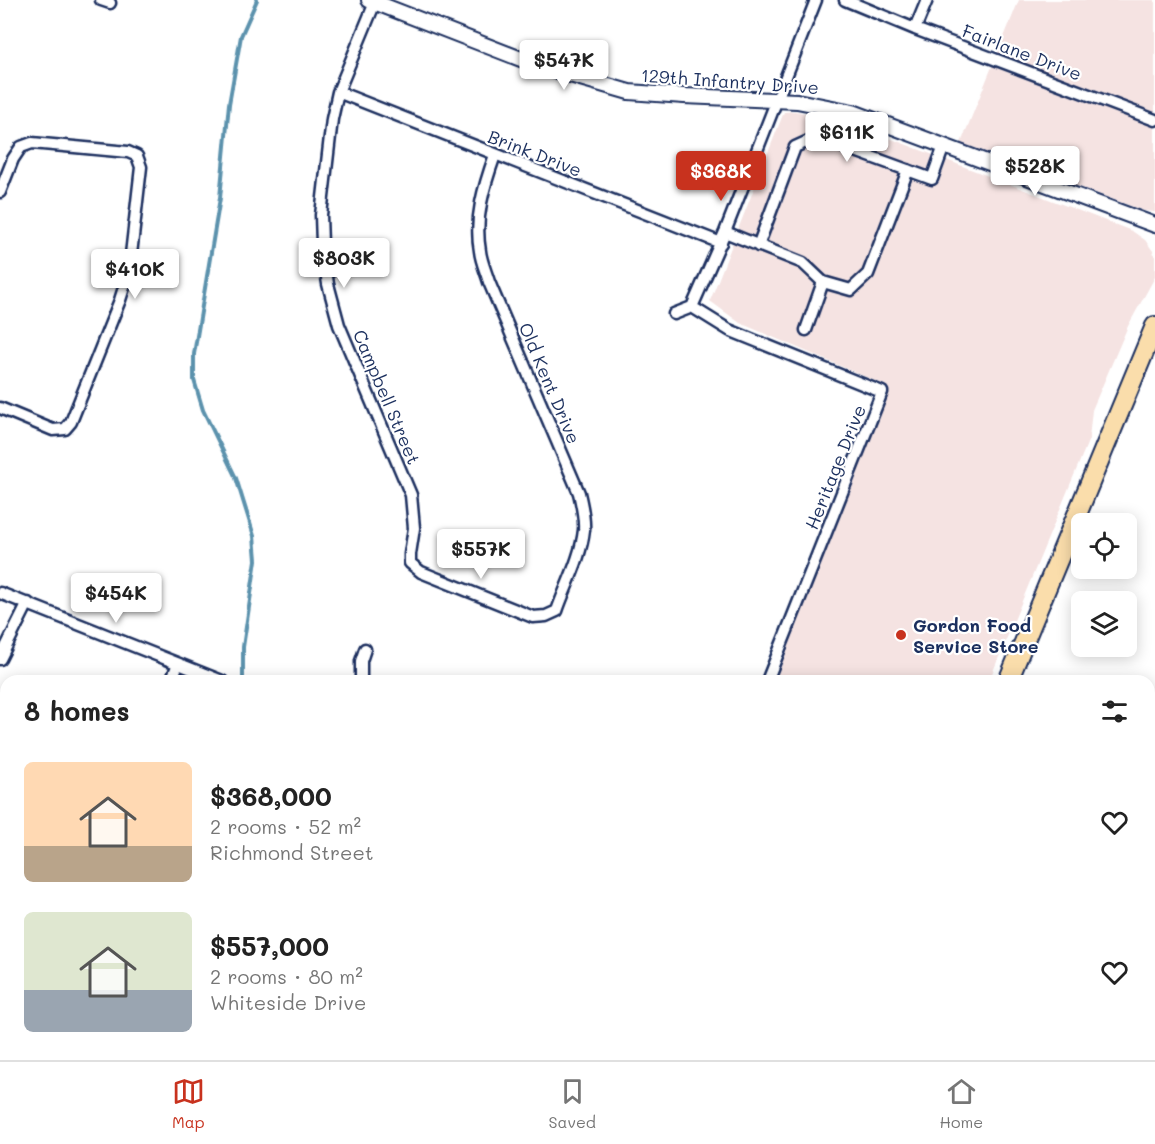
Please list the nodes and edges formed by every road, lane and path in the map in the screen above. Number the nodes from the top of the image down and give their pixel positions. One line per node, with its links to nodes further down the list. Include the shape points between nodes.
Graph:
1 (816, 0): 7 (street)
2 (845, 0): 5 (street, Fairlane Drive)
3 (927, 0): 5 (street)
4 (373, 1): 6 (street, Campbell Street); 7 (street, 129th Infantry Drive, via 539,66 629,92)
5 (915, 29): 8 (street, Fairlane Drive)
6 (338, 92): 10 (street, Brink Drive); 24 (street, Campbell Street, via 321,215 328,284 339,326 411,495 414,528 410,563 422,572 533,617)
7 (777, 100): 9 (street, 129th Infantry Drive, via 822,104 853,112); 14 (street)
8 (1155, 120)
9 (944, 146): 11 (street, via 932,179); 13 (street, 129th Infantry Drive)
10 (495, 155): 14 (street, Brink Drive); 24 (street, Old Kent Drive, via 483,187 478,223 480,252 584,513 580,548 556,611)
11 (908, 170): 15 (street, via 817,137 795,147); 16 (street, via 868,274 851,290)
12 (0, 192): 21 (street, via 17,153 32,143 128,152 137,156 141,167 129,272 71,422 65,429 53,430)
13 (1155, 225)
14 (723, 237): 15 (street, Brink Drive); 17 (street)
15 (758, 246): 16 (street, Brink Drive, via 803,263)
16 (823, 282): 20 (street)
17 (692, 307): 18 (street); 31 (street, Heritage Drive, via 729,330 882,392)
18 (674, 314)
19 (1155, 326): 32 (main road)
20 (806, 330)
21 (0, 408)
22 (0, 593): 23 (street)
23 (27, 603): 26 (street); 27 (street)
24 (546, 616)
25 (366, 649): 30 (street)
26 (0, 659)
27 (178, 664): 28 (street); 29 (street)
28 (173, 675)
29 (206, 675)
30 (361, 675)
31 (769, 675)
32 (1010, 675)

